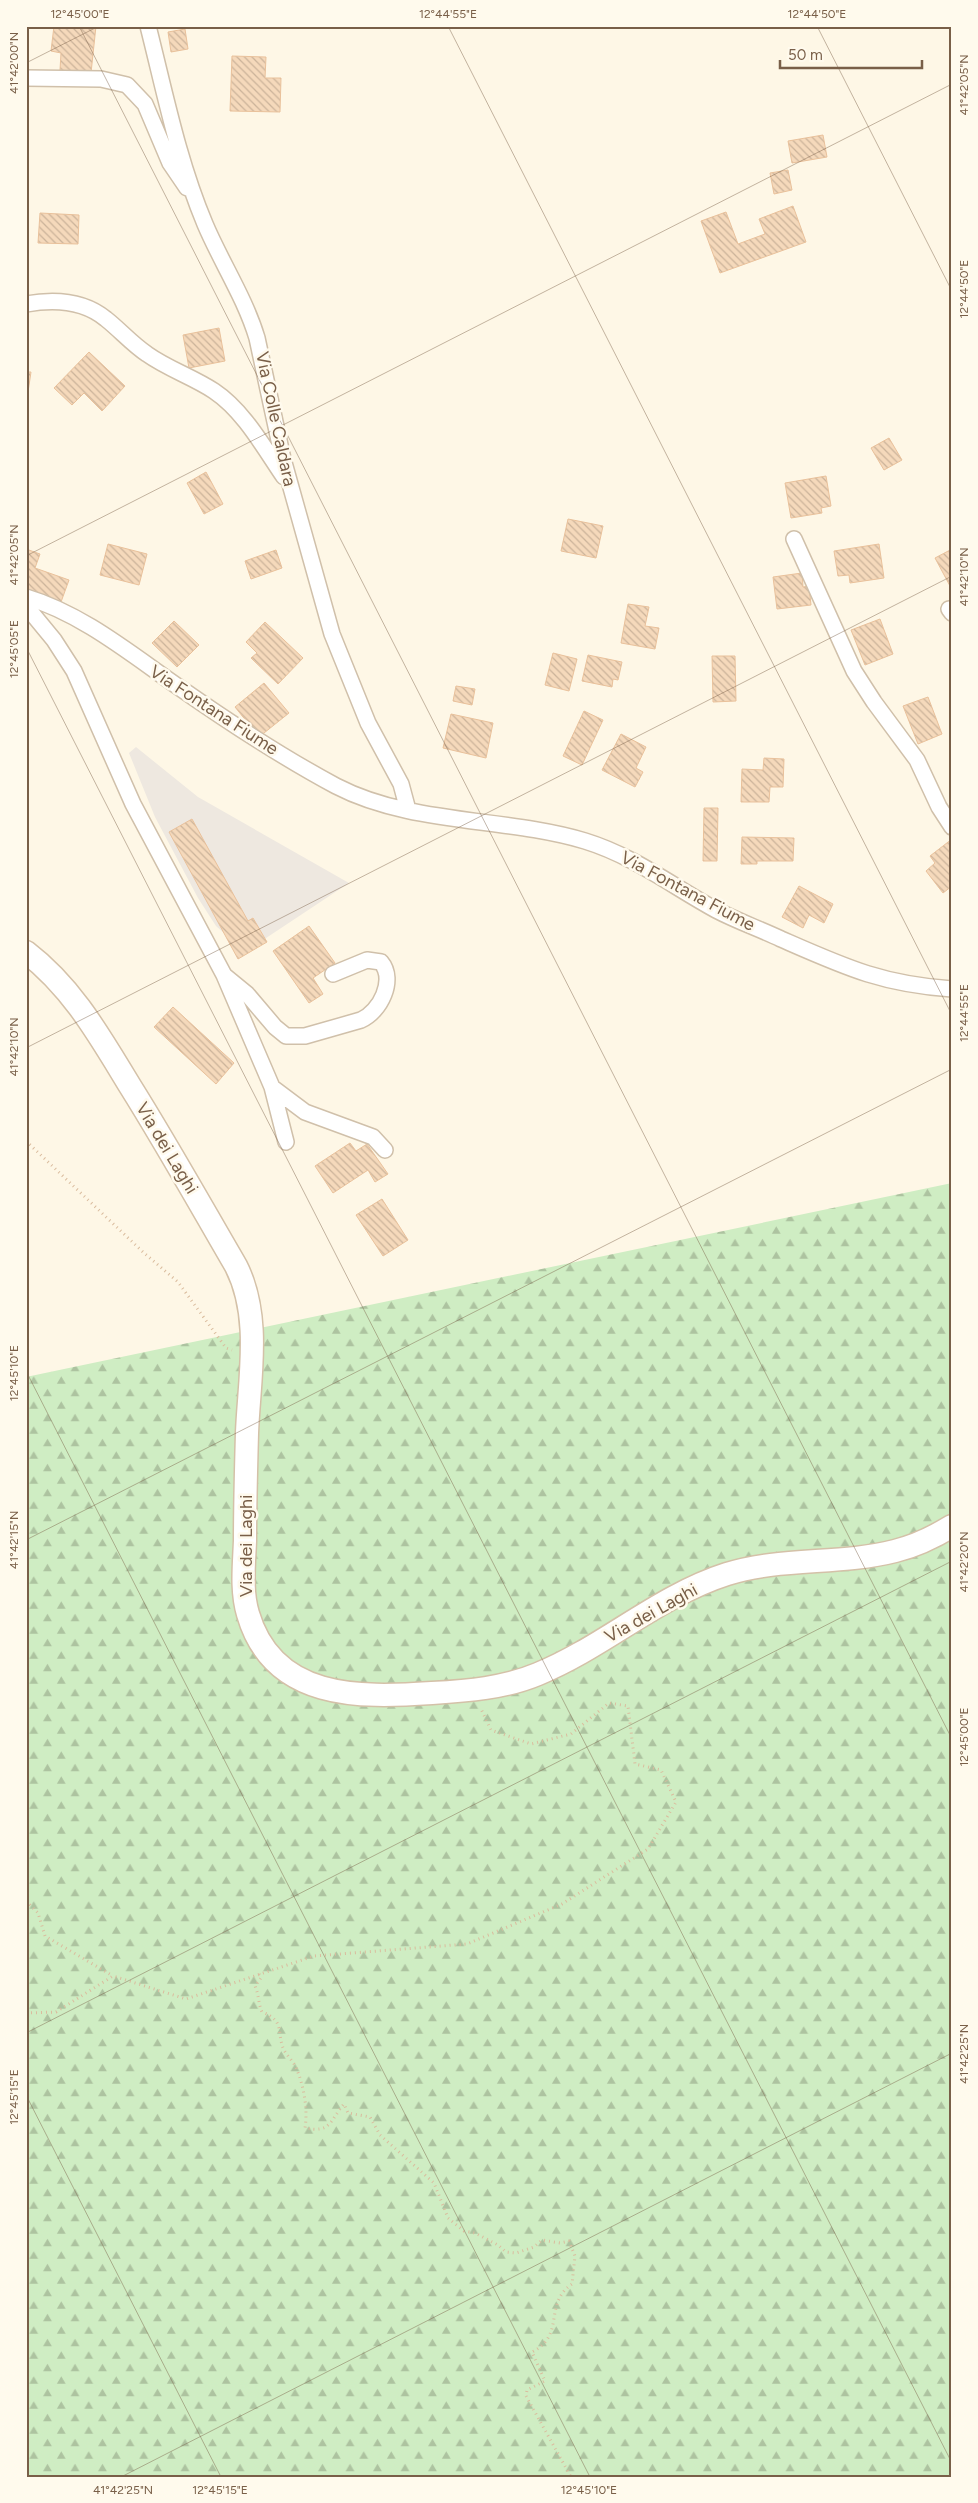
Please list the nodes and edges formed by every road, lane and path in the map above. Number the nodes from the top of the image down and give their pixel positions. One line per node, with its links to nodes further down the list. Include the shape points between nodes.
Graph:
1 (148, 26): 3 (street, Via Colle Caldara, via 176,139)
2 (26, 78): 3 (street, via 101,79 127,85 145,104 173,168)
3 (196, 199): 5 (street, Via Colle Caldara, via 253,324)
4 (26, 304): 5 (street, via 56,301 89,308 151,358 213,391 237,412)
5 (289, 484): 9 (street, Via Colle Caldara, via 342,662 368,723)
6 (794, 538): 10 (street, via 854,672 917,760 935,800)
7 (26, 597): 9 (street, Via Fontana Fiume, via 88,626 241,730 334,785 366,799)
8 (26, 606): 13 (street, via 74,670 137,812)
9 (413, 811): 14 (street, Via Fontana Fiume, via 537,830 595,844 644,866 725,914 834,963 887,981)
10 (952, 827)
11 (26, 952): 19 (main road, Via dei Laghi, via 68,990 90,1020 236,1266 249,1303)
12 (333, 974): 13 (street, via 367,960 381,962 386,977 383,996 377,1007 361,1020 293,1037 280,1032 256,1002)
13 (224, 975): 15 (street)
14 (952, 989)
15 (272, 1087): 17 (street); 18 (street, via 306,1112 373,1137)
16 (26, 1141): 19 (path, via 178,1282 226,1348)
17 (286, 1142)
18 (385, 1150)
19 (251, 1358): 21 (main road, Via dei Laghi, via 244,1584 248,1615 263,1646 275,1661 308,1684 338,1692 381,1696)
20 (952, 1526): 21 (main road, Via dei Laghi, via 924,1541 886,1553 768,1566 729,1574 674,1597 546,1671 520,1681)
21 (481, 1688): 23 (path, via 482,1710 490,1730 531,1744 571,1734 609,1703 628,1706 634,1764 661,1770 676,1802 648,1849 562,1904 467,1944 314,1956)
22 (26, 1901): 24 (path, via 38,1913 45,1936)
23 (259, 1974): 24 (path, via 186,1999); 26 (path, via 261,1978 255,1986 262,2012 272,2015 280,2027 283,2048 297,2069 307,2114 305,2128 319,2131 329,2127 344,2104 348,2113 370,2117 380,2135 434,2183 448,2218 464,2231 498,2245 506,2252 516,2253 534,2247 542,2240 569,2241 575,2256 572,2284 564,2290 555,2308 550,2339 532,2352 545,2380 527,2390 526,2396)
24 (113, 1976): 25 (path, via 56,2012)
25 (26, 2013)
26 (571, 2477)

